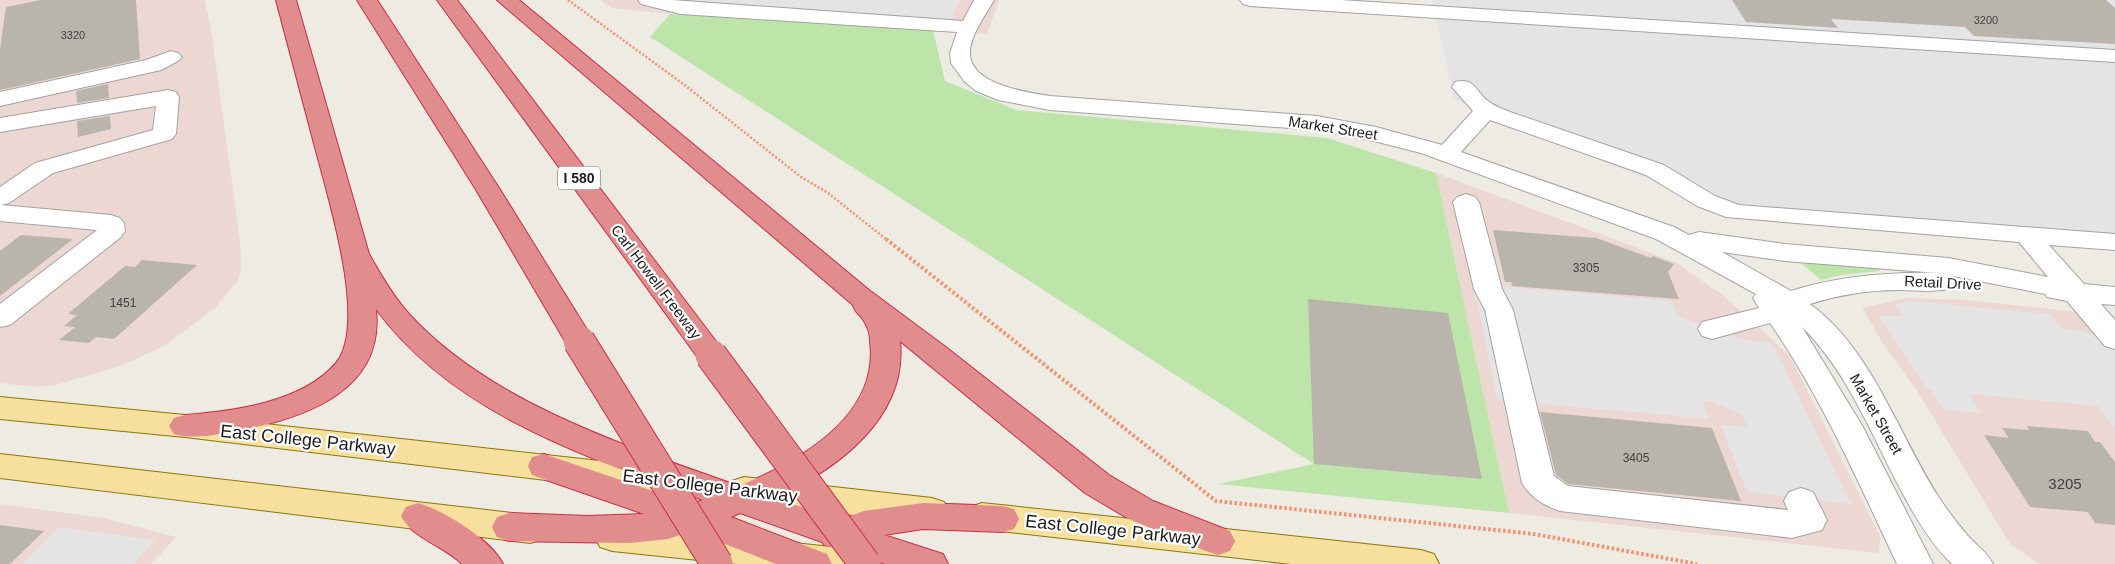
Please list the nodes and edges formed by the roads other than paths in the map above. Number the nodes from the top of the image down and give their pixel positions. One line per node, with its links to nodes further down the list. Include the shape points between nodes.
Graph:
1 (286, 0): 23 (highway)
2 (367, 0): 46 (highway, bridge, via 487,188)
3 (448, 0): 48 (highway, Carl Howell Freeway / I 580, bridge)
4 (507, 0): 25 (highway)
5 (648, 0): 9 (street, via 681,8)
6 (984, 0): 9 (street, Market Street)
7 (1250, 0): 8 (street)
8 (1500, 8): 10 (street)
9 (970, 27): 16 (street, Market Street, via 960,53 962,63 984,86 1006,95 1050,103 1318,123 1376,134)
10 (2115, 56)
11 (172, 57): 13 (street, via 154,65)
12 (1463, 87): 14 (street)
13 (0, 99)
14 (1487, 110): 16 (street); 21 (street, via 1655,170 1706,201 1735,212)
15 (0, 124): 17 (street, via 168,97 164,134 44,168)
16 (1446, 154): 20 (street, Market Street)
17 (0, 198)
18 (1466, 202): 37 (street, via 1488,289 1499,310 1539,483 1560,498 1792,524 1810,520)
19 (0, 213): 28 (street, via 111,223 112,231)
20 (1665, 233): 24 (street, via 1739,248 1932,264 2006,276); 27 (street, Market Street, via 1702,250 1756,283)
21 (2027, 235): 22 (street); 24 (street)
22 (2115, 242)
23 (355, 253): 32 (highway, via 363,335 359,352 342,375 305,400 265,414 232,422); 35 (highway, via 410,334 459,376 554,429)
24 (2076, 293): 26 (street, Retail Drive); 27 (street, Retail Drive, via 1896,281 1827,290); 30 (street)
25 (859, 296): 36 (highway, via 880,323 888,354 882,382 870,409 844,440 803,469); 43 (highway, via 1097,484 1141,510)
26 (2115, 296)
27 (1783, 307): 29 (street, Retail Drive); 51 (street, Market Street); 52 (street, Market Street, via 1810,318 1830,339 1860,383 1934,517 1961,553)
28 (0, 318)
29 (1712, 329)
30 (2115, 339)
31 (0, 408): 32 (main road, East College Parkway)
32 (185, 426): 34 (main road, East College Parkway)
33 (0, 466): 38 (main road)
34 (544, 466): 35 (main road, East College Parkway); 39 (highway)
35 (700, 486): 36 (highway)
36 (749, 496): 39 (highway); 40 (main road, East College Parkway); 42 (highway)
37 (1801, 501)
38 (418, 516): 41 (main road); 45 (highway, via 468,547)
39 (691, 517): 41 (highway, via 669,525 611,529); 44 (highway, via 738,534)
40 (1002, 519): 42 (highway, via 924,516 864,525); 43 (main road, East College Parkway)
41 (509, 527): 44 (main road)
42 (840, 534): 44 (highway); 49 (highway)
43 (1218, 541): 50 (main road, East College Parkway)
44 (788, 561): 47 (main road)
45 (485, 564)
46 (717, 564)
47 (859, 564)
48 (865, 564)
49 (930, 564)
50 (1421, 564)
51 (1915, 564)
52 (1975, 564)

